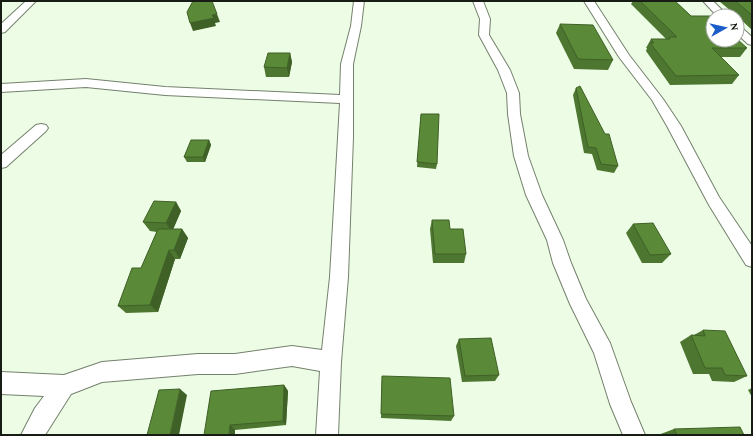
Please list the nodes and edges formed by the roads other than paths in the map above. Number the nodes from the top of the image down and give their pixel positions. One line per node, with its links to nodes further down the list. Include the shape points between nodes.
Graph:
1 (31, 1): 5 (street)
2 (359, 1): 7 (street, via 347,64)
3 (478, 1): 16 (street, via 485,19 484,35 504,70 513,93 521,156 534,195 555,240 579,304 603,350)
4 (589, 1): 10 (street, via 625,57 657,98 714,201)
5 (1, 30)
6 (1, 88): 7 (street, via 86,83 165,91)
7 (346, 100): 11 (street, via 339,276)
8 (41, 128): 9 (street)
9 (1, 163)
10 (752, 260)
11 (331, 362): 13 (street, via 292,356 235,364 198,364 102,372); 15 (street)
12 (1, 383): 13 (street)
13 (64, 386): 14 (street)
14 (32, 435)
15 (327, 435)
16 (634, 435)

